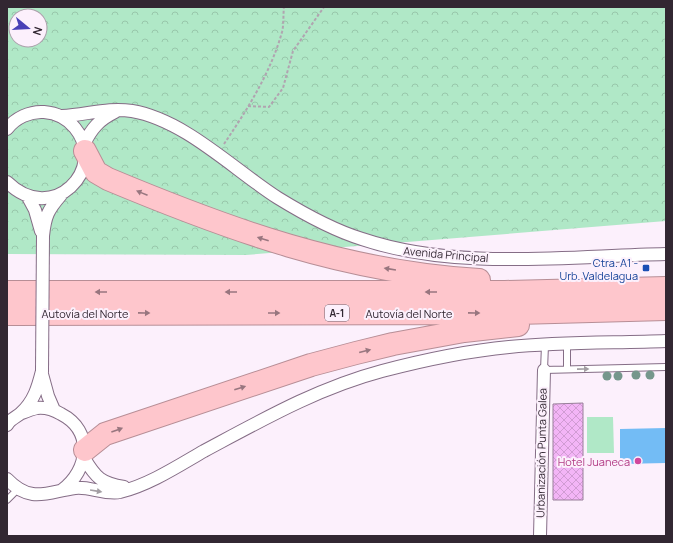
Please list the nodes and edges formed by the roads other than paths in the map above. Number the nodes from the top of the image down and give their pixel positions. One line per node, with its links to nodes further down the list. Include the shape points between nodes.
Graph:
1 (119, 110): 2 (street, Avenida Principal); 5 (street, via 101,118 91,129); 10 (street, Avenida Principal, via 148,114 160,119 217,153 278,198 328,226 361,239 406,251 492,258 545,259)
2 (62, 116): 3 (street, via 40,111); 5 (street, via 79,132)
3 (13, 118): 4 (street)
4 (7, 129)
5 (84, 147): 7 (street, via 84,164 80,176); 11 (highway, one-way to 5, via 596,281 480,280 422,274 328,258 207,219 108,179 96,172)
6 (7, 182): 8 (street, via 16,191)
7 (62, 194): 8 (street, via 51,198); 9 (street, via 48,210)
8 (28, 197): 9 (street, via 36,210)
9 (43, 236): 23 (street, bridge)
10 (666, 254)
11 (666, 278)
12 (666, 288): 13 (highway, Autovía del Norte / A-1, one-way to 13, via 505,292)
13 (7, 292)
14 (666, 309): 15 (highway, Autovía del Norte / A-1, one-way to 14, via 517,313)
15 (7, 314)
16 (666, 319): 27 (highway, one-way to 16, via 105,434 152,417 311,365 393,344 528,324)
17 (666, 341): 18 (street)
18 (567, 344): 19 (street); 21 (lane)
19 (545, 345): 22 (lane); 29 (street, via 444,356 344,382 292,404 145,483)
20 (666, 367): 21 (lane, one-way to 20)
21 (568, 369): 22 (lane)
22 (544, 370): 33 (street, Urbanización Punta Galea)
23 (42, 371): 24 (street); 25 (street, via 38,389)
24 (54, 410): 25 (street, via 38,408); 27 (street, via 66,416 76,426 82,438)
25 (22, 413): 26 (street)
26 (7, 425)
27 (84, 454): 29 (street, via 94,475 102,482); 31 (street, via 80,471 72,482)
28 (7, 480): 30 (street)
29 (131, 488): 31 (street, one-way to 29, via 78,488 119,492)
30 (18, 490): 31 (street, via 32,495 47,495); 32 (lane)
31 (61, 490)
32 (7, 500)
33 (540, 536)

